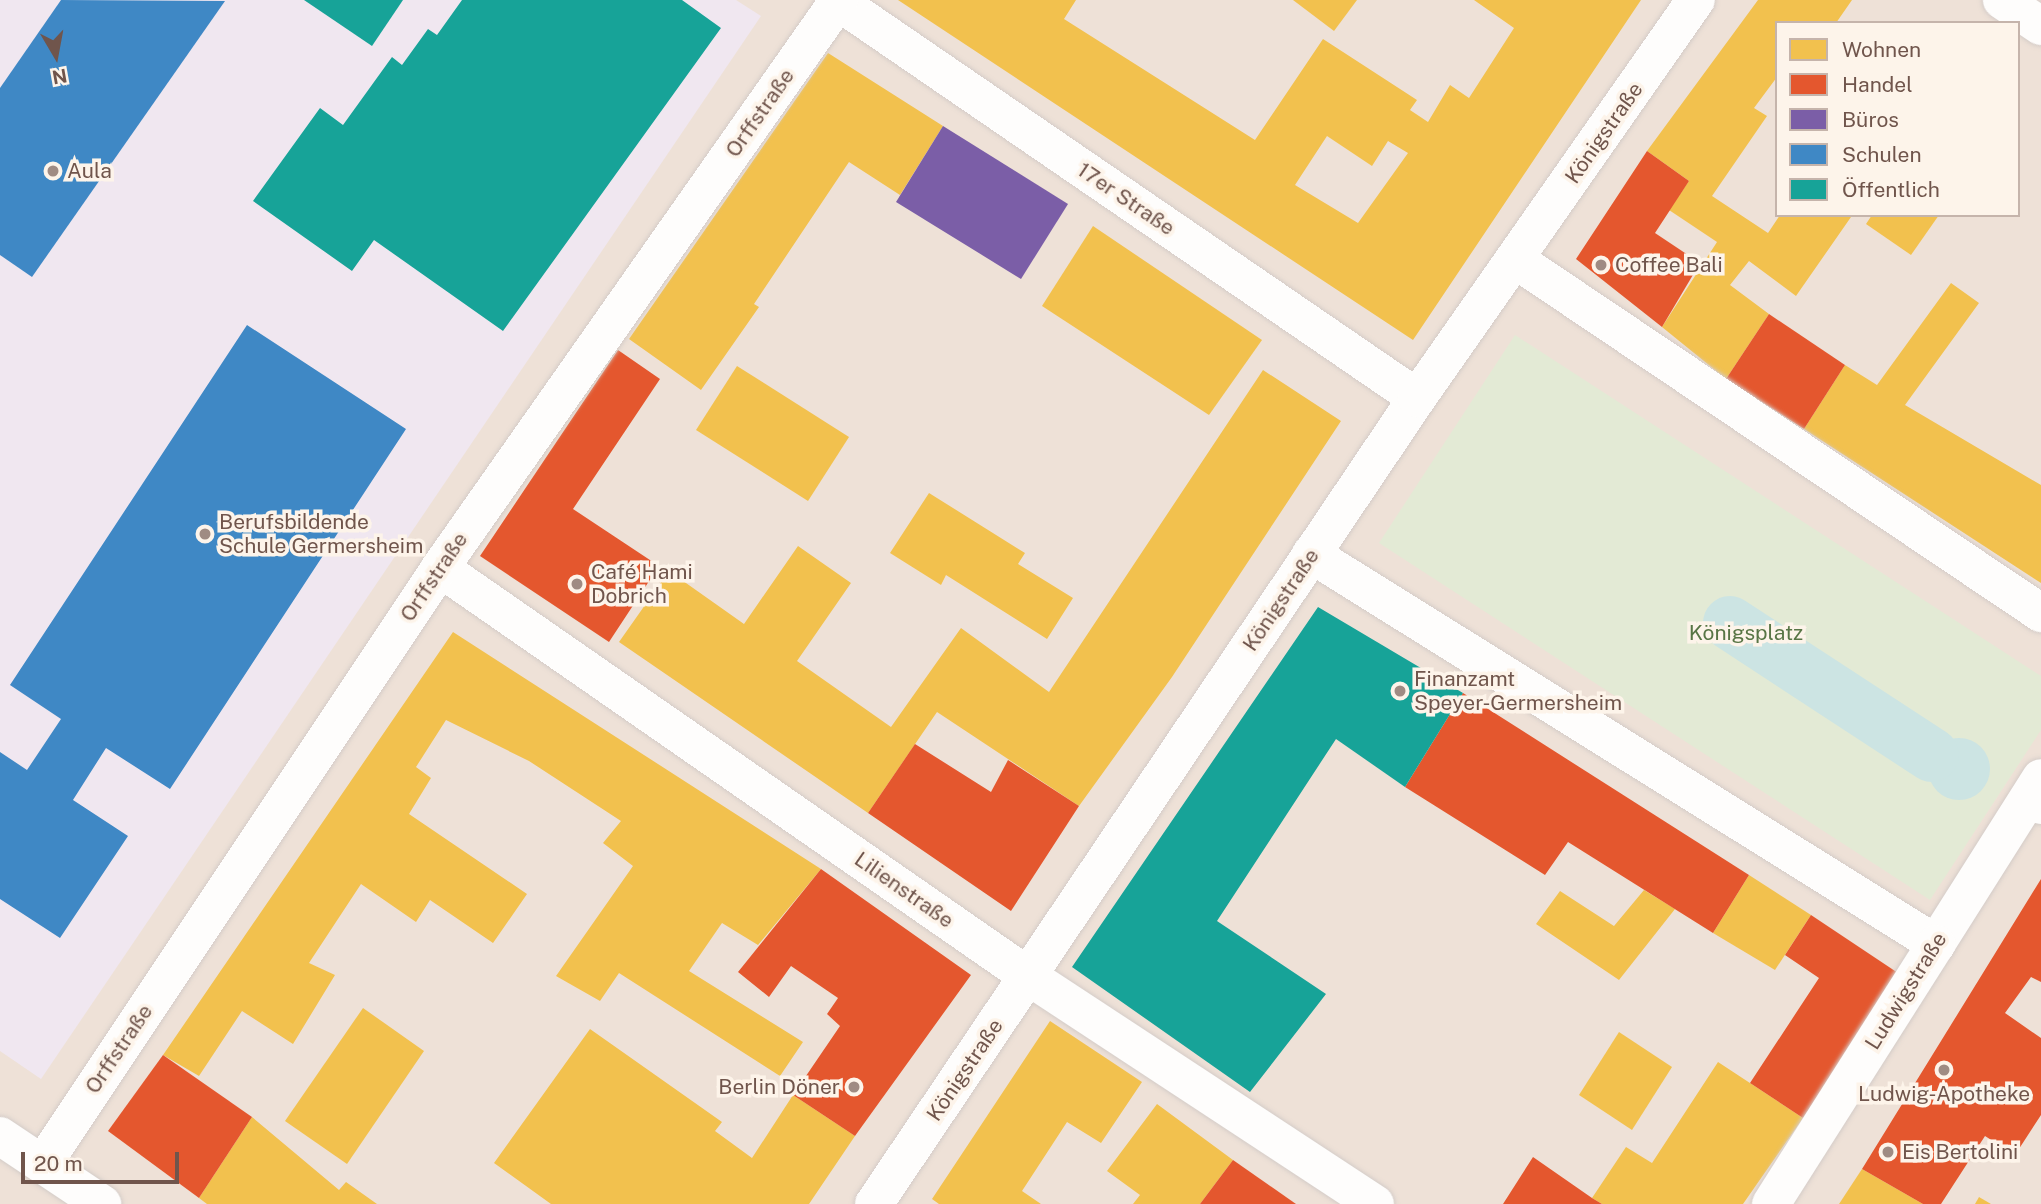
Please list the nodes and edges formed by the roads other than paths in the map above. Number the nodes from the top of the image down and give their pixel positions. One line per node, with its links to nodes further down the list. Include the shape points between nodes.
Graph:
1 (1696, 0): 5 (street, Königstraße)
2 (2001, 0): 4 (street)
3 (837, 1): 6 (street, 17er Straße); 8 (street, Orffstraße)
4 (2041, 26)
5 (1517, 260): 6 (street, Königstraße); 9 (street)
6 (1417, 398): 7 (street, Königstraße)
7 (1311, 554): 11 (street); 12 (street, Königstraße)
8 (440, 568): 12 (street, Lilienstraße); 14 (street, Orffstraße)
9 (2041, 613)
10 (2037, 794): 11 (street, Ludwigstraße)
11 (1936, 944): 18 (street, Ludwigstraße)
12 (1028, 976): 16 (street, Königstraße); 17 (street, Lilienstraße)
13 (0, 1136): 14 (street)
14 (43, 1164): 15 (street)
15 (102, 1204)
16 (874, 1204)
17 (1375, 1204)
18 (1771, 1204)

